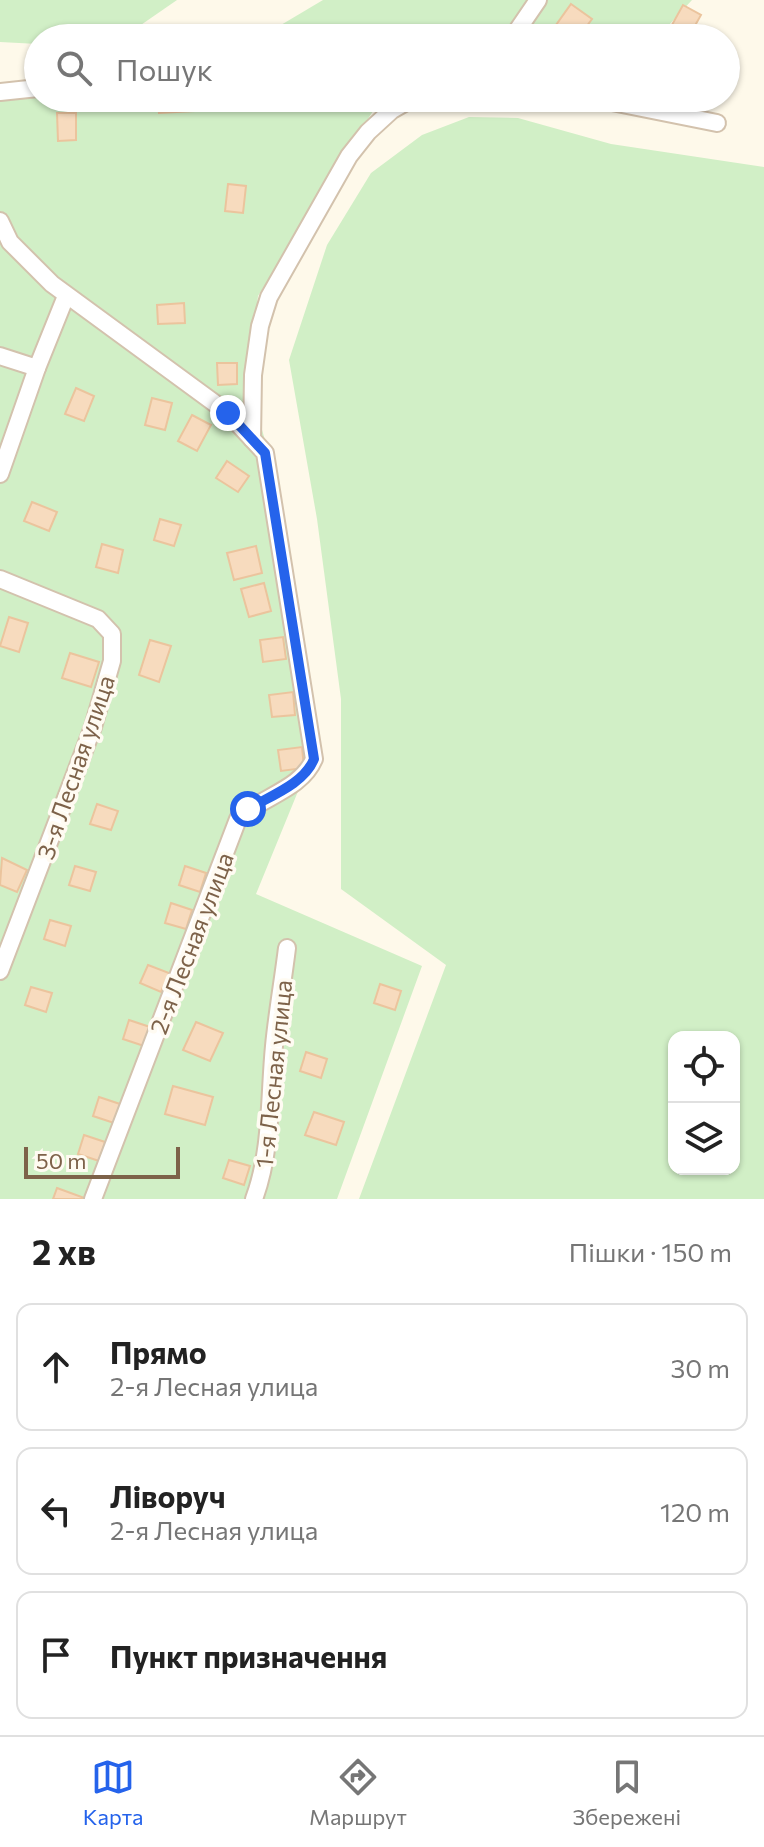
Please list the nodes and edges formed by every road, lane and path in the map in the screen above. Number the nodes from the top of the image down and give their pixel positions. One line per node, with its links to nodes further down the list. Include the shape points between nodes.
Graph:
1 (538, 0): 2 (street)
2 (522, 24)
3 (24, 89): 4 (street)
4 (0, 92)
5 (390, 112): 12 (street, via 349,156 269,297 253,375)
6 (662, 112): 7 (street)
7 (717, 123)
8 (0, 221): 9 (street, 2-я Лесная улица, via 10,242)
9 (66, 296): 11 (street); 12 (street, 2-я Лесная улица, via 228,413)
10 (0, 356): 11 (street)
11 (37, 368): 13 (street)
12 (252, 439): 17 (street, 2-я Лесная улица, via 265,453 314,759 310,770 238,819)
13 (0, 474)
14 (0, 579): 16 (street, 3-я Лесная улица, via 98,619 112,634 112,661 93,727)
15 (287, 948): 18 (street, 1-я Лесная улица, via 266,1149)
16 (0, 971)
17 (93, 1199)
18 (254, 1199)

